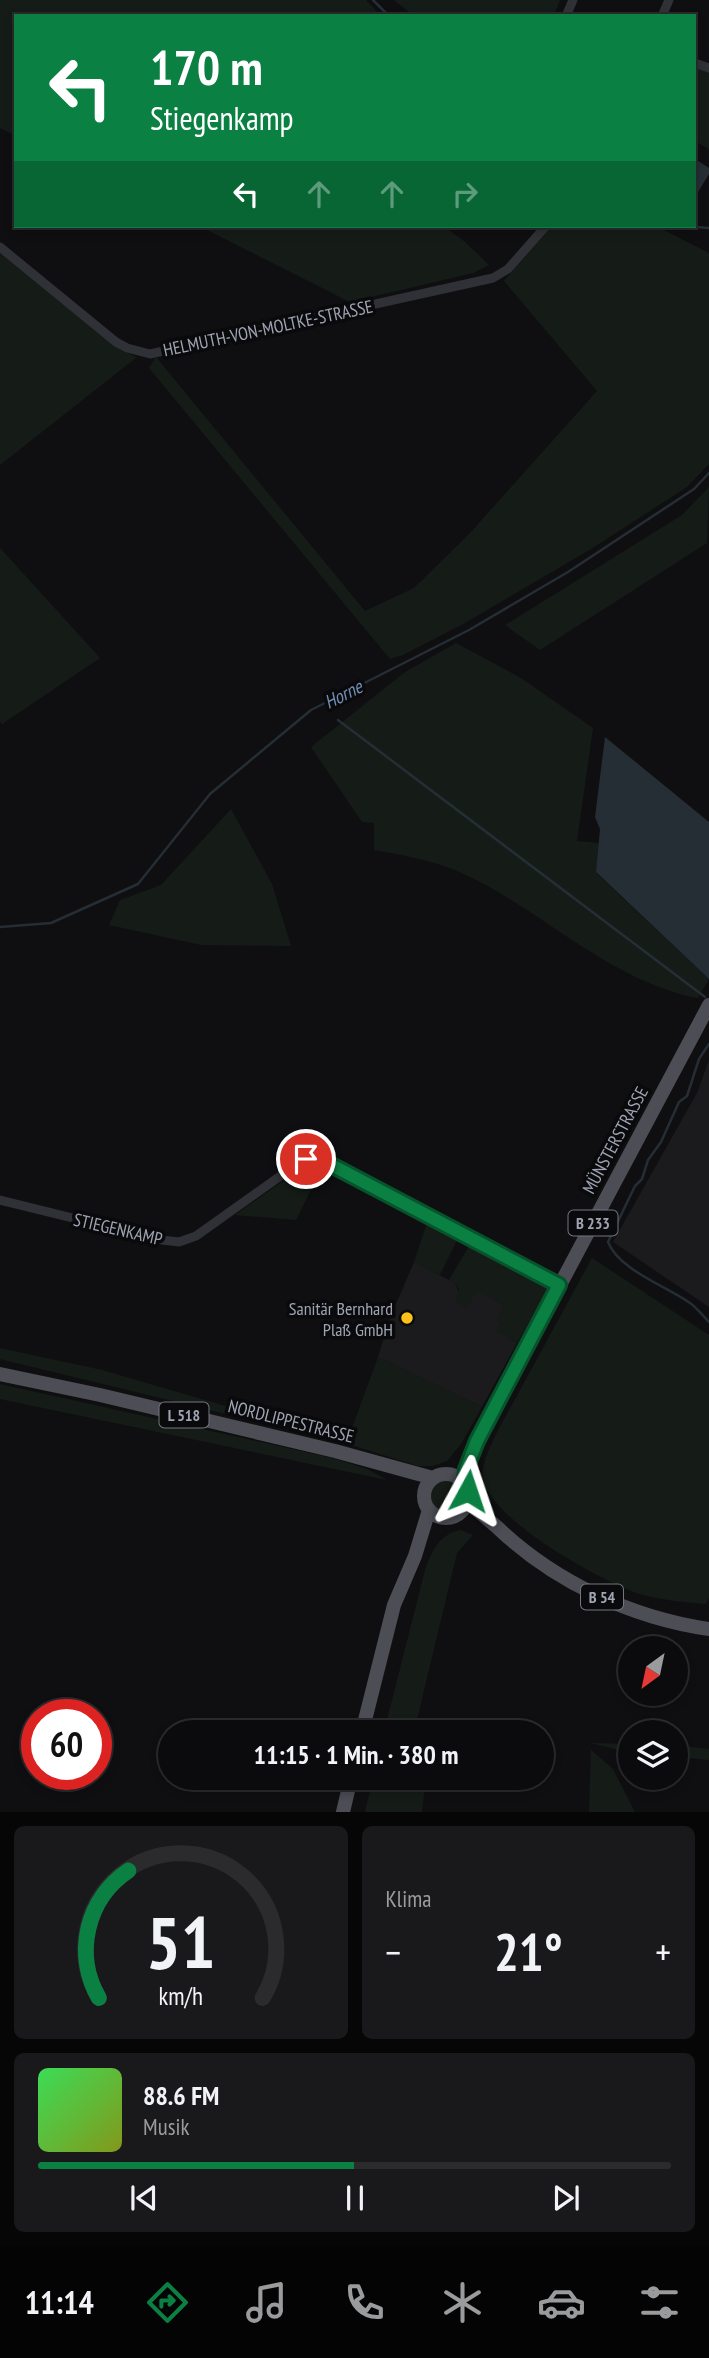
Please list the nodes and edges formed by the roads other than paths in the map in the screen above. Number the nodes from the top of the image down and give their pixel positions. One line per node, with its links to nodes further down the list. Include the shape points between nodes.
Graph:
1 (545, 228): 2 (street, HELMUTH-VON-MOLTKE-STRASSE, via 509,270 493,278 150,354 116,342)
2 (0, 247)
3 (709, 1005): 5 (main road, MÜNSTERSTRASSE / B 233)
4 (0, 1200): 5 (street, STIEGENKAMP, via 179,1242 196,1236 300,1161 314,1158)
5 (559, 1285): 7 (main road, MÜNSTERSTRASSE / B 233)
6 (0, 1374): 8 (main road, NORDLIPPESTRASSE / L 518)
7 (477, 1441): 9 (main road, MÜNSTERSTRASSE / B 233); 11 (main road, MÜNSTERSTRASSE / B 233, via 466,1469)
8 (368, 1460): 10 (main road, NORDLIPPESTRASSE / L 518); 12 (main road, NORDLIPPESTRASSE / L 518)
9 (448, 1474): 10 (main road); 11 (main road, via 457,1477)
10 (433, 1478): 12 (main road)
11 (467, 1491): 14 (main road, via 465,1509); 15 (main road, B 54, via 479,1513)
12 (424, 1494): 13 (main road)
13 (429, 1510): 14 (main road); 16 (main road)
14 (451, 1517): 15 (main road, B 54, via 475,1520); 16 (main road, via 439,1523)
15 (508, 1538): 17 (main road, B 54, via 564,1578 611,1601 657,1618)
16 (415, 1556): 18 (main road, via 394,1605)
17 (709, 1629)
18 (365, 1720)
19 (348, 1790): 20 (main road)
20 (343, 1812)

